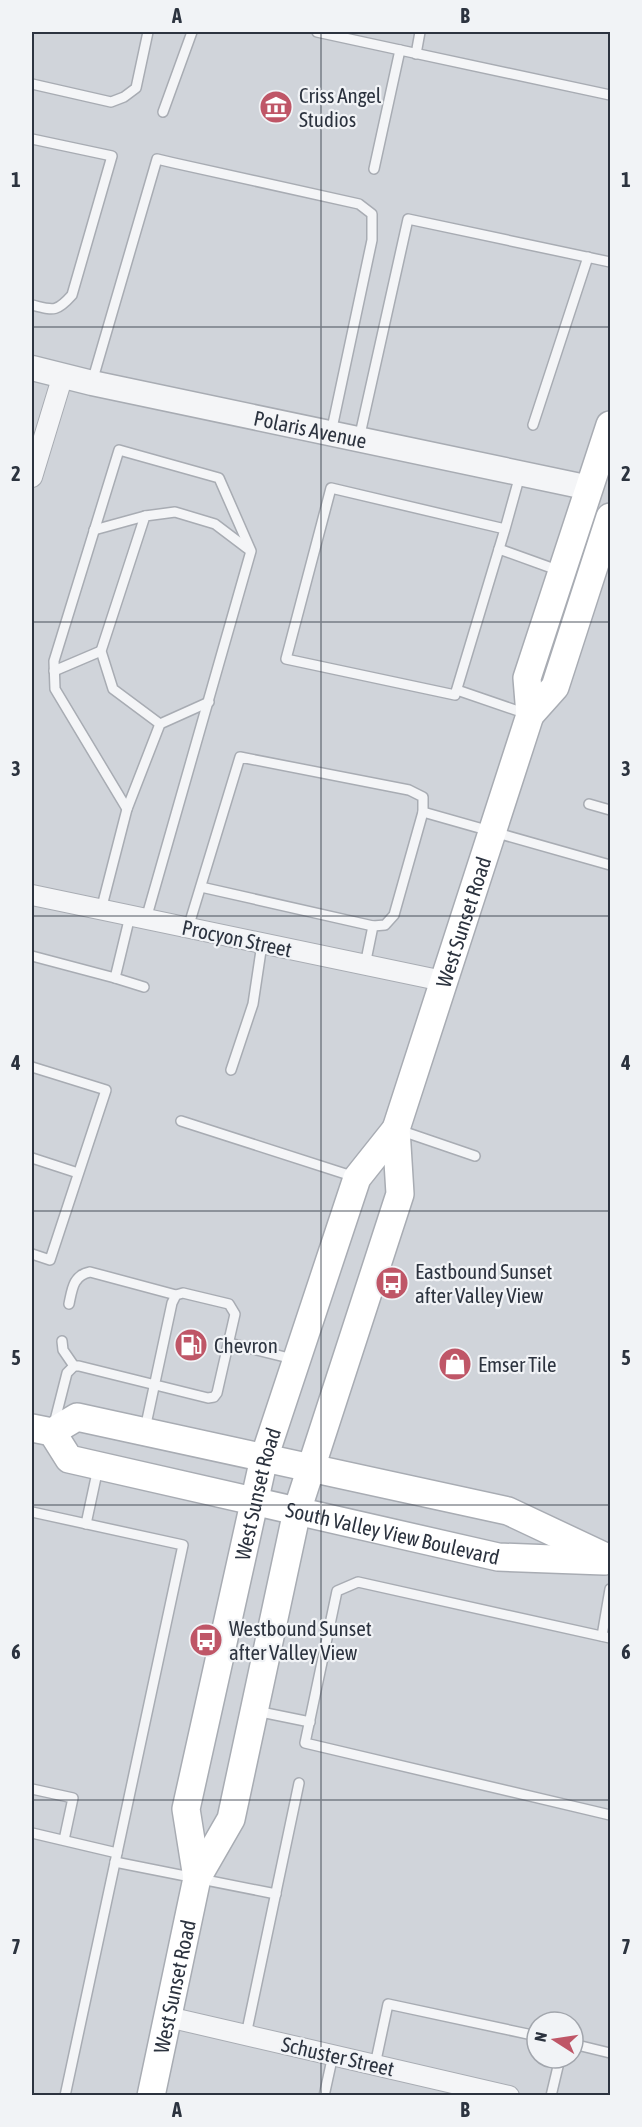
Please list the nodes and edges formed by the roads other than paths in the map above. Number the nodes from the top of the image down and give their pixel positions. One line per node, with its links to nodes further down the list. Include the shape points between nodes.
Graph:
1 (148, 32): 7 (lane, via 136,88 124,97 111,102)
2 (192, 32): 9 (lane)
3 (317, 32): 5 (lane)
4 (420, 32): 6 (lane)
5 (400, 50): 6 (lane); 11 (lane)
6 (416, 54): 8 (lane)
7 (32, 84)
8 (610, 94)
9 (163, 112)
10 (32, 139): 14 (lane, via 112,156 72,295 62,307)
11 (374, 169)
12 (588, 257): 13 (lane); 18 (lane); 21 (lane, via 408,219)
13 (610, 262)
14 (32, 305)
15 (32, 368): 16 (street, Polaris Avenue)
16 (63, 375): 17 (street, Polaris Avenue); 22 (street)
17 (92, 383): 20 (street, Polaris Avenue); 20 (lane, via 157,159 359,204 372,214 372,240)
18 (533, 425)
19 (610, 426): 25 (main road, West Sunset Road)
20 (331, 433): 21 (street, Polaris Avenue)
21 (359, 439): 23 (street, Polaris Avenue)
22 (35, 453): 24 (street)
23 (521, 473): 25 (street, Polaris Avenue); 28 (lane)
24 (32, 477)
25 (590, 488): 32 (main road, West Sunset Road)
26 (145, 516): 29 (lane); 31 (lane, via 175,512 215,524); 33 (lane)
27 (610, 517): 37 (main road, West Sunset Road, via 555,687)
28 (505, 529): 30 (lane); 35 (lane, via 332,488 286,659 455,695)
29 (94, 530): 31 (lane, via 119,450 219,478); 34 (lane)
30 (499, 549): 32 (lane); 35 (lane)
31 (250, 551): 36 (lane)
32 (562, 572): 37 (main road, West Sunset Road, via 527,678)
33 (101, 651): 34 (lane); 38 (lane, via 113,689)
34 (54, 671): 40 (lane, via 55,689)
35 (457, 690): 37 (lane)
36 (209, 702): 38 (lane); 48 (lane)
37 (530, 715): 43 (main road, West Sunset Road)
38 (160, 724): 40 (lane)
39 (589, 804): 41 (lane)
40 (128, 809): 47 (lane)
41 (610, 810)
42 (423, 812): 43 (lane); 45 (lane, via 423,797 410,790 240,757); 49 (lane, via 394,915 385,925)
43 (491, 832): 44 (lane); 55 (main road, West Sunset Road)
44 (610, 865)
45 (201, 886): 49 (lane); 50 (lane)
46 (32, 895): 47 (street, Procyon Street)
47 (101, 910): 48 (street, Procyon Street)
48 (138, 918): 50 (street, Procyon Street); 54 (lane)
49 (373, 926): 53 (lane)
50 (188, 928): 51 (street, Procyon Street)
51 (262, 944): 53 (street, Procyon Street); 58 (lane, via 253,1004)
52 (32, 956): 54 (lane)
53 (365, 965): 55 (street, Procyon Street)
54 (115, 978): 56 (lane)
55 (443, 981): 60 (main road, West Sunset Road)
56 (144, 987)
57 (32, 1067): 63 (lane, via 106,1090)
58 (231, 1070)
59 (181, 1122): 64 (lane)
60 (396, 1130): 61 (lane); 64 (main road, West Sunset Road); 77 (main road, West Sunset Road, via 400,1194)
61 (475, 1156)
62 (32, 1158): 63 (lane)
63 (78, 1173): 65 (lane, via 50,1260)
64 (357, 1178): 70 (main road, West Sunset Road)
65 (32, 1254)
66 (176, 1295): 67 (lane, via 90,1272 83,1273 74,1283); 69 (lane, via 183,1293 229,1304 235,1314); 72 (lane)
67 (69, 1304)
68 (62, 1341): 71 (lane)
69 (229, 1343): 70 (lane); 72 (lane, via 214,1397)
70 (296, 1359): 75 (main road, West Sunset Road)
71 (74, 1366): 72 (lane); 73 (lane, via 67,1373)
72 (155, 1385): 74 (lane)
73 (42, 1430): 74 (main road, South Valley View Boulevard, via 77,1417); 76 (main road, South Valley View Boulevard, via 69,1459)
74 (144, 1431): 75 (main road, South Valley View Boulevard)
75 (264, 1458): 77 (main road, South Valley View Boulevard); 78 (main road, West Sunset Road)
76 (98, 1466): 78 (main road, South Valley View Boulevard); 81 (lane)
77 (309, 1468): 79 (main road, West Sunset Road); 82 (main road, South Valley View Boulevard, via 508,1511)
78 (253, 1501): 79 (main road, South Valley View Boulevard); 93 (main road, West Sunset Road, via 186,1809)
79 (297, 1511): 82 (main road, South Valley View Boulevard, via 498,1557); 85 (main road, West Sunset Road)
80 (32, 1512): 81 (lane)
81 (86, 1524): 92 (lane, via 183,1545)
82 (610, 1561)
83 (610, 1589): 84 (lane)
84 (606, 1637): 86 (lane, via 358,1582 337,1591)
85 (254, 1711): 86 (lane); 93 (main road, West Sunset Road, via 231,1819)
86 (310, 1722): 89 (lane, via 305,1743)
87 (299, 1784): 94 (lane)
88 (32, 1789): 91 (lane, via 73,1798)
89 (610, 1815)
90 (32, 1833): 91 (lane)
91 (64, 1840): 92 (lane)
92 (116, 1858): 93 (lane); 104 (lane)
93 (197, 1878): 94 (lane); 95 (main road, West Sunset Road)
94 (276, 1894): 97 (lane)
95 (168, 2017): 97 (street, Schuster Street); 105 (main road, West Sunset Road)
96 (525, 2033): 101 (lane, via 388,2004)
97 (246, 2035): 100 (street, Schuster Street)
98 (585, 2047): 99 (lane)
99 (610, 2053)
100 (333, 2055): 101 (street, Schuster Street); 106 (lane)
101 (375, 2065): 103 (street, Schuster Street)
102 (557, 2070): 108 (lane)
103 (462, 2090): 107 (street, Schuster Street)
104 (65, 2096)
105 (151, 2096)
106 (324, 2096)
107 (509, 2096)
108 (551, 2096)

